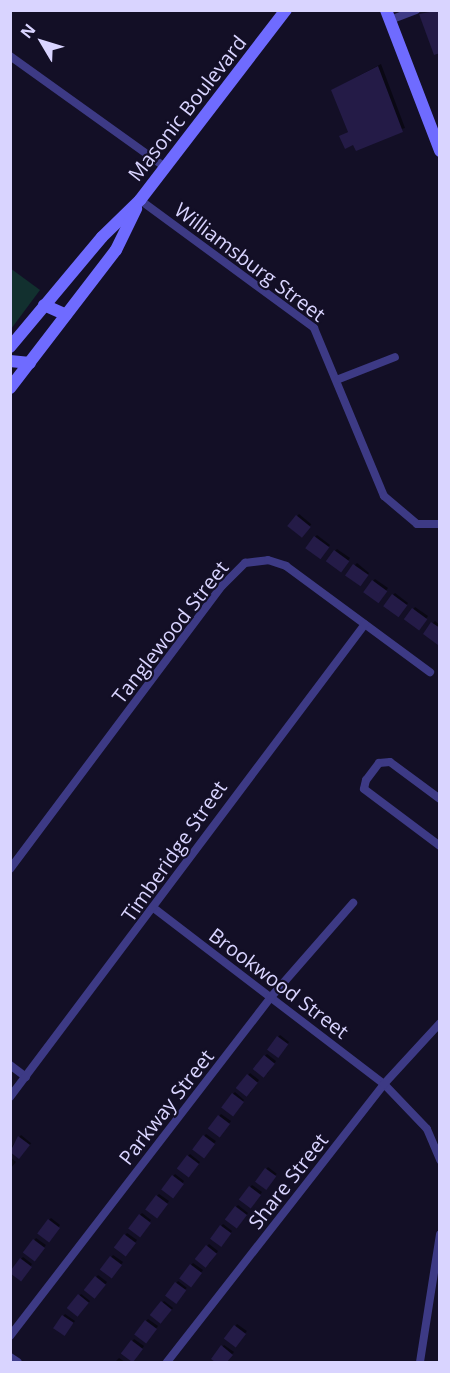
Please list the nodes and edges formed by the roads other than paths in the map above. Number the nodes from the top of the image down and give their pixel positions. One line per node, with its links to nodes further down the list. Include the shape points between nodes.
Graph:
1 (286, 10): 6 (main road, Masonic Boulevard)
2 (416, 10): 3 (street)
3 (388, 15): 5 (main road)
4 (10, 56): 6 (street)
5 (440, 151)
6 (165, 167): 7 (main road, Masonic Boulevard)
7 (140, 200): 8 (main road, Masonic Boulevard); 9 (main road, Masonic Boulevard, via 116,250); 14 (street, Williamsburg Street, via 306,321 320,337)
8 (44, 305): 9 (main road); 10 (main road, Masonic Boulevard)
9 (66, 315): 13 (main road, Masonic Boulevard)
10 (10, 347)
11 (394, 357): 14 (street)
12 (10, 362): 13 (main road)
13 (30, 363): 15 (main road, Masonic Boulevard)
14 (339, 379): 16 (street, Williamsburg Street, via 384,496 417,524)
15 (10, 388)
16 (440, 524)
17 (365, 624): 18 (street, Tanglewood Street); 21 (street, Tanglewood Street, via 277,562 252,561 237,569); 23 (street, Timberidge Street, via 207,830)
18 (430, 672)
19 (440, 799): 20 (street, via 390,762 379,763 364,789)
20 (440, 846)
21 (10, 869)
22 (353, 903): 24 (street, Parkway Street)
23 (155, 909): 24 (street, Brookwood Street); 27 (street, Timberidge Street)
24 (271, 997): 28 (street, Brookwood Street); 32 (street, Parkway Street)
25 (440, 1023): 28 (street, Share Street)
26 (10, 1065): 27 (street)
27 (26, 1077): 29 (street, Timberidge Street)
28 (384, 1084): 30 (street, Brookwood Street, via 427,1129); 35 (street, Share Street)
29 (10, 1097)
30 (440, 1160)
31 (440, 1235): 36 (street)
32 (10, 1336)
33 (10, 1357): 34 (street)
34 (18, 1362)
35 (167, 1362)
36 (420, 1362)

